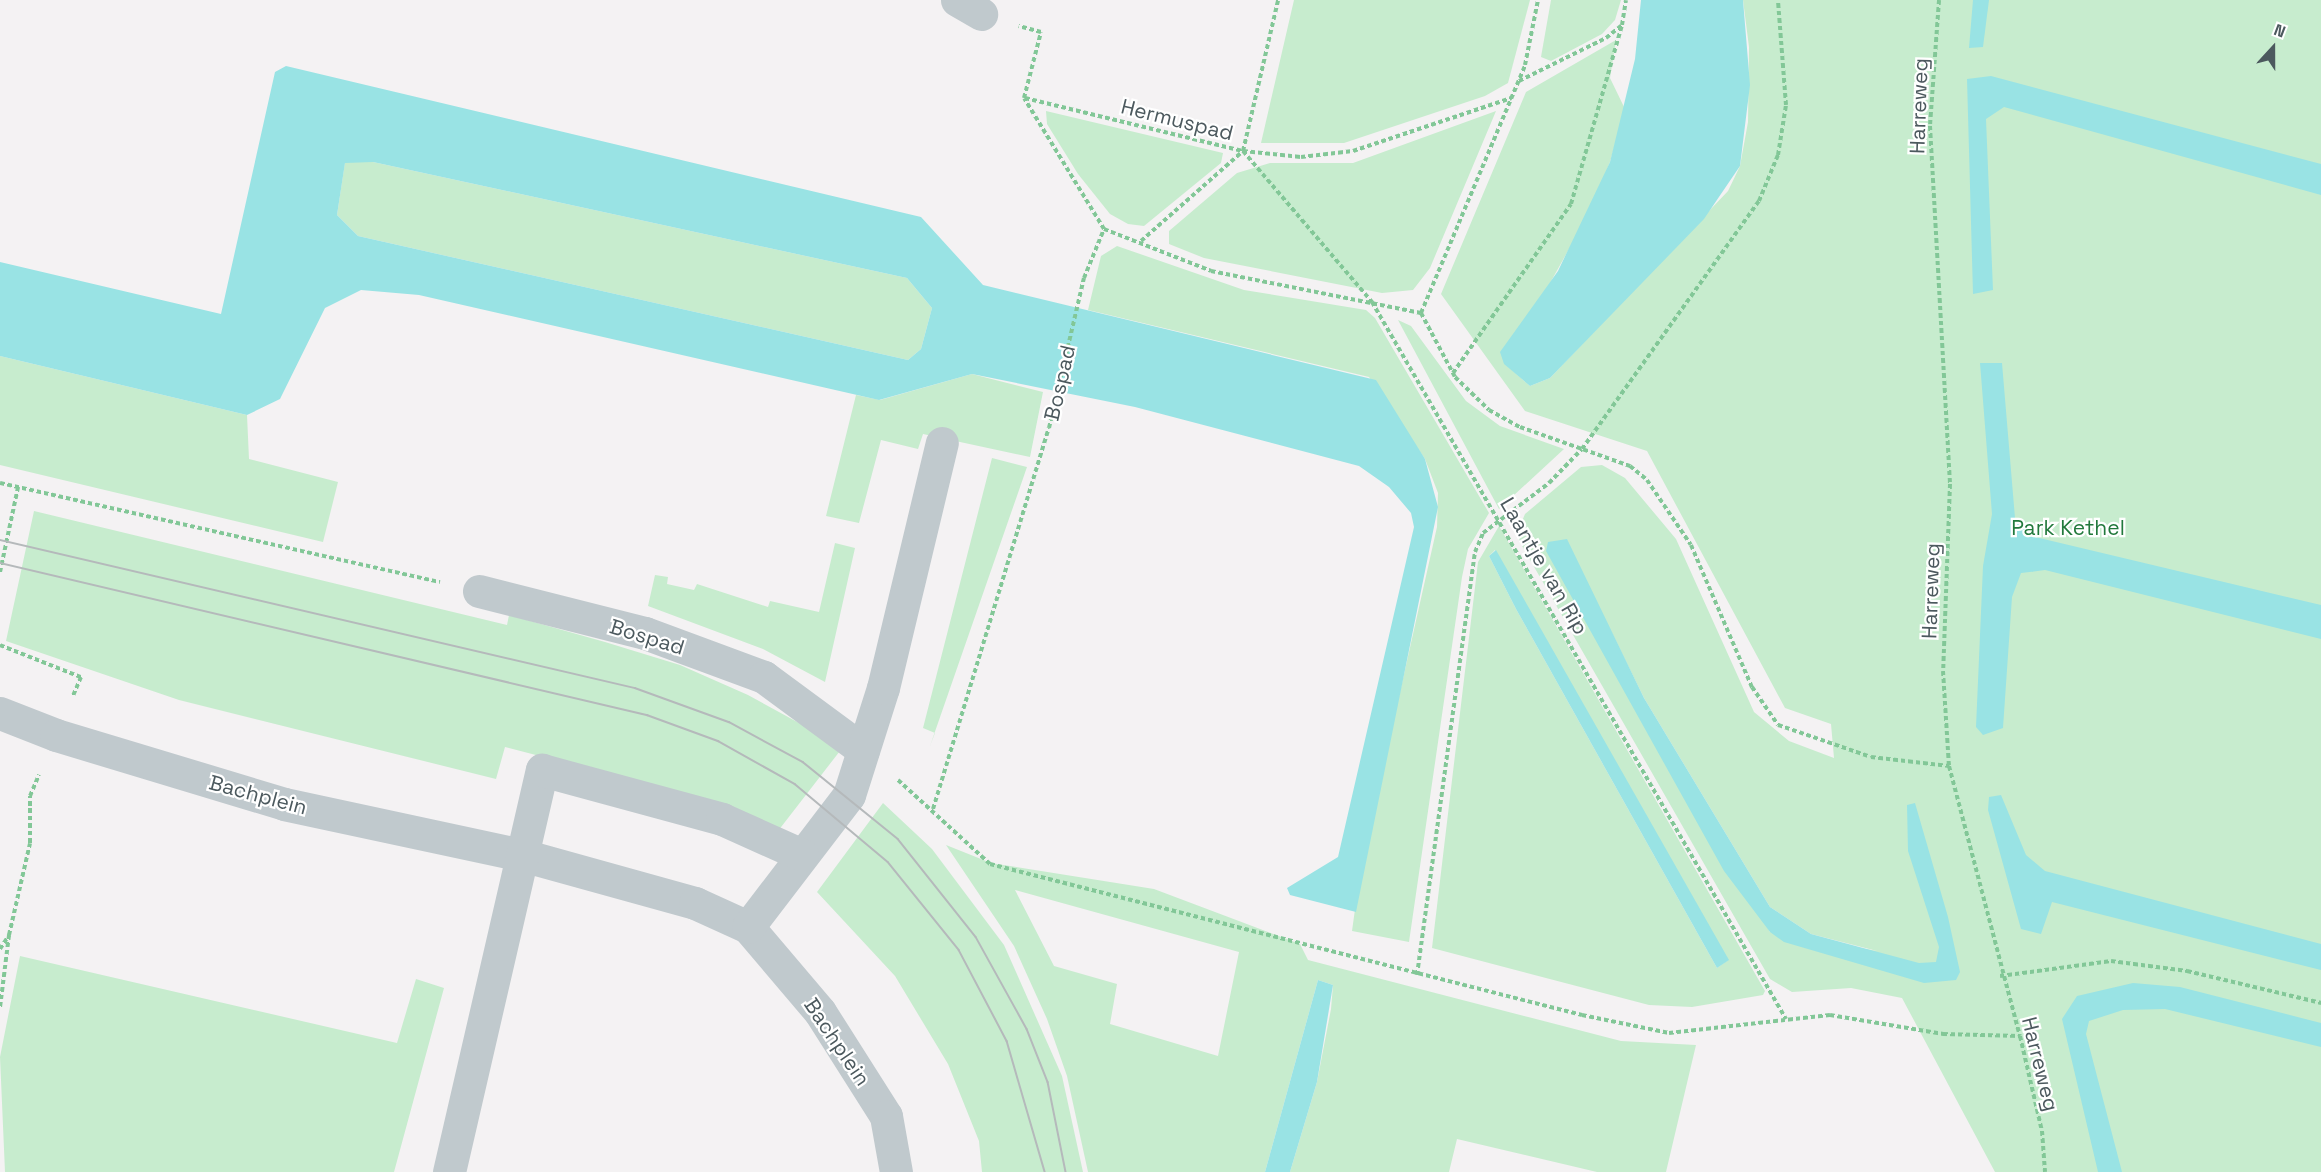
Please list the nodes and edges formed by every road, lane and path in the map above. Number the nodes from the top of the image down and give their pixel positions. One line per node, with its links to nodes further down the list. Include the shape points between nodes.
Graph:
1 (1278, 0): 11 (path, Hermuspad)
2 (1539, 0): 8 (path, via 1536,32)
3 (1626, 0): 7 (path)
4 (1778, 0): 18 (path, via 1786,105 1778,155 1759,201)
5 (1939, 0): 26 (path, Harreweg, via 1930,126 1950,484 1943,671)
6 (969, 7): 9 (path, via 1041,32)
7 (1622, 25): 8 (path, via 1588,49); 16 (path, via 1571,204)
8 (1519, 81): 10 (path)
9 (1024, 98): 11 (path, Hermuspad); 12 (path)
10 (1511, 98): 11 (path, via 1353,152 1301,157); 15 (path)
11 (1243, 151): 13 (path); 14 (path, Laantje van Rip)
12 (1104, 229): 13 (path); 33 (path, Bospad, via 1084,278 1049,428 933,809 990,864)
13 (1141, 241): 14 (path, via 1211,271)
14 (1372, 302): 15 (path); 21 (path, Laantje van Rip)
15 (1421, 313): 16 (path)
16 (1453, 373): 18 (path, via 1489,410)
17 (942, 443): 25 (street)
18 (1582, 449): 21 (path, via 1549,483); 26 (path, via 1630,466 1661,498 1691,545 1752,687 1778,725 1871,757)
19 (0, 483): 20 (path)
20 (18, 487): 22 (path); 23 (path)
21 (1499, 518): 33 (path, via 1483,533 1469,579); 37 (path, Laantje van Rip)
22 (0, 572)
23 (479, 591): 25 (street, Bospad, via 645,633 764,677)
24 (0, 713): 28 (street, Bachplein, via 56,735 284,804)
25 (863, 750): 29 (street, via 849,795)
26 (1948, 766): 34 (path, Harreweg)
27 (30, 843): 31 (path)
28 (522, 855): 29 (street, via 542,770 722,819); 30 (street, Bachplein, via 695,903); 39 (street)
29 (802, 855): 30 (street)
30 (748, 927): 40 (street, Bachplein, via 820,1012 886,1116)
31 (9, 935): 32 (path); 36 (path)
32 (0, 949)
33 (1417, 975): 37 (path, via 1669,1033)
34 (2000, 976): 35 (path, via 2111,961 2187,970); 38 (path, Harreweg)
35 (2321, 1003)
36 (0, 1007)
37 (1786, 1018): 38 (path, via 1830,1015 1943,1034)
38 (2020, 1036): 41 (path, Harreweg, via 2042,1131)
39 (449, 1172)
40 (896, 1172)
41 (2045, 1172)

